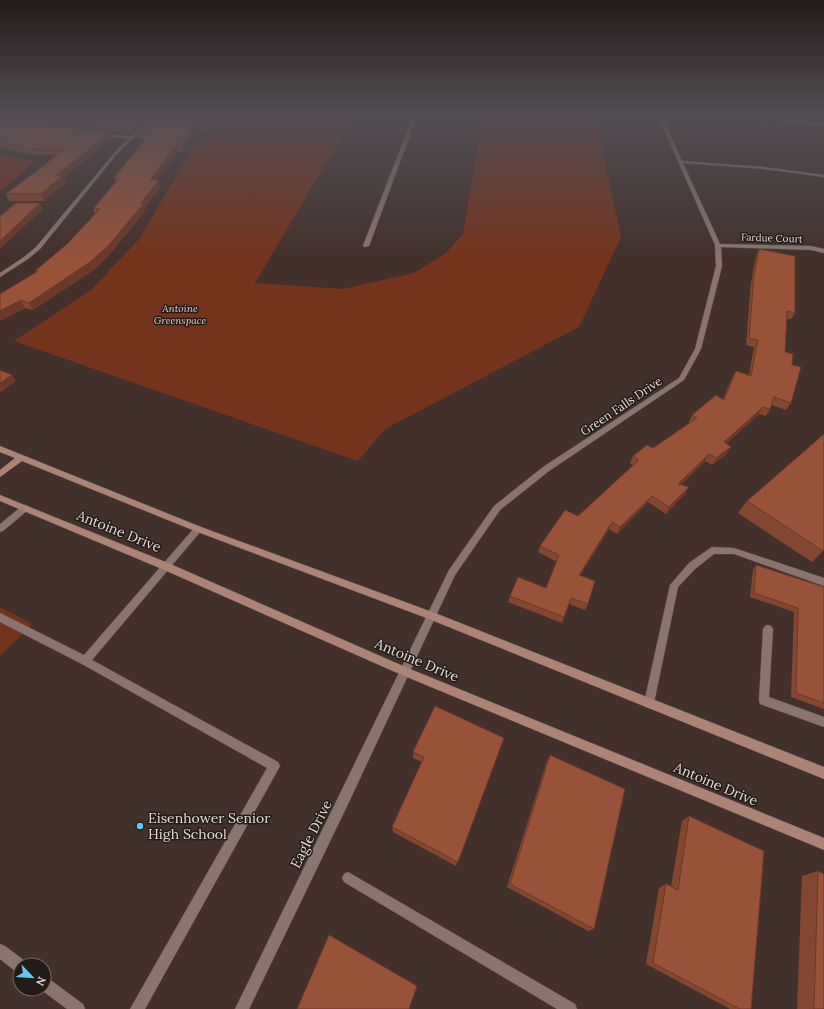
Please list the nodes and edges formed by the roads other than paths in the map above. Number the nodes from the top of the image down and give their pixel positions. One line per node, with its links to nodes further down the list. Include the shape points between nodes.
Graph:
1 (108, 163): 9 (street, via 38,248)
2 (397, 163): 7 (street)
3 (680, 163): 6 (street, Green Falls Drive)
4 (695, 163): 5 (street)
5 (824, 176)
6 (718, 245): 8 (street, Fardue Court, via 811,248); 19 (street, Green Falls Drive, via 719,266 698,349 682,379 546,469 497,508 452,573)
7 (366, 246)
8 (824, 251)
9 (0, 275)
10 (0, 450): 11 (main road)
11 (20, 458): 12 (main road); 16 (main road)
12 (0, 474)
13 (0, 498): 14 (main road, Antoine Drive)
14 (25, 508): 15 (street); 17 (main road, Antoine Drive)
15 (0, 530)
16 (198, 530): 17 (street); 19 (main road)
17 (165, 566): 22 (street); 23 (main road, Antoine Drive)
18 (824, 582): 24 (street, via 734,551 712,550 674,585)
19 (432, 616): 23 (street, Green Falls Drive); 24 (main road)
20 (0, 617): 22 (street)
21 (768, 629): 25 (street, via 764,700)
22 (85, 660): 33 (street, via 274,766)
23 (406, 672): 27 (main road, Antoine Drive); 34 (street, Eagle Drive)
24 (649, 703): 26 (main road)
25 (824, 722)
26 (824, 773)
27 (824, 844)
28 (348, 878): 35 (street)
29 (0, 950): 30 (street)
30 (12, 960)
31 (52, 990): 32 (street)
32 (78, 1009)
33 (137, 1009)
34 (242, 1009)
35 (570, 1009)

